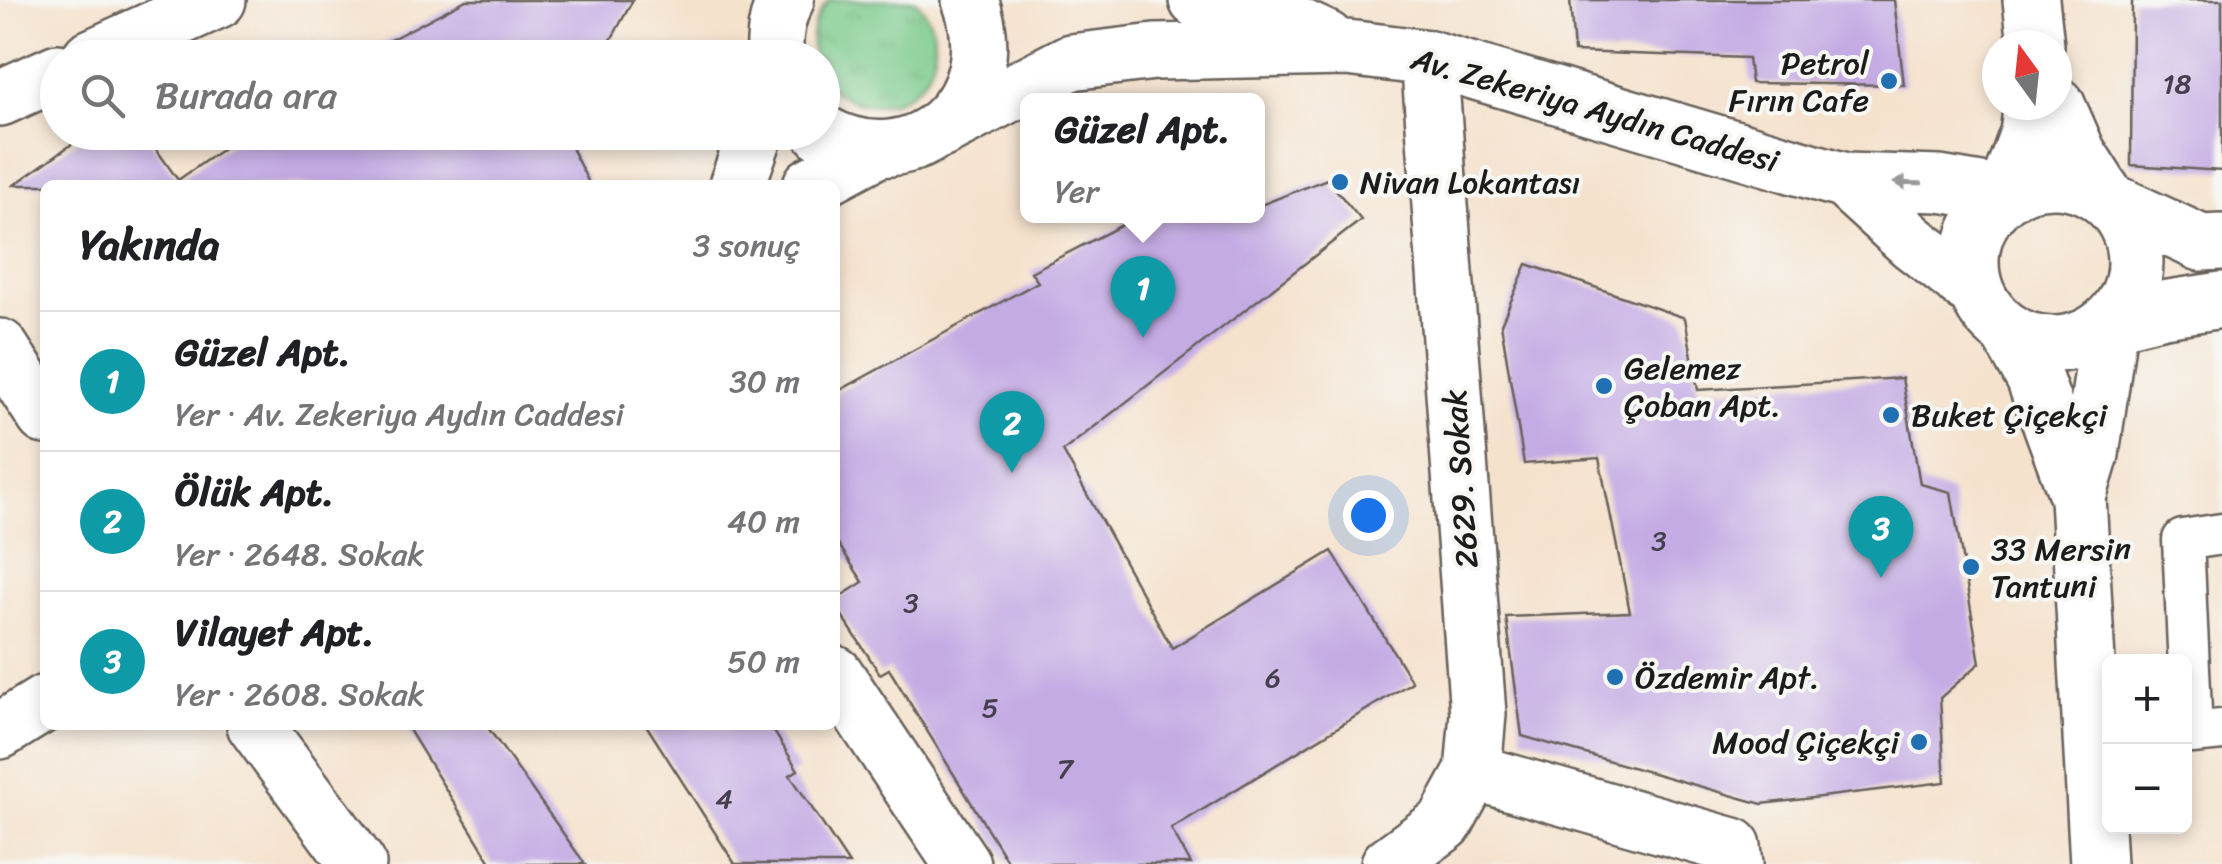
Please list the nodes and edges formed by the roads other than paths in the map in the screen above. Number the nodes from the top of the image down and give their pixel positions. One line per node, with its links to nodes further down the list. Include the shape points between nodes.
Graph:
1 (218, 0): 6 (street)
2 (970, 0): 13 (street, via 981,36 978,71 964,104)
3 (1196, 0): 7 (street, via 1277,16)
4 (2031, 0): 5 (street)
5 (2034, 30)
6 (130, 40)
7 (1347, 48): 8 (street, Av. Zekeriya Aydın Caddesi); 13 (street, Av. Zekeriya Aydın Caddesi, via 1155,52 1072,62)
8 (1429, 58): 19 (street, Av. Zekeriya Aydın Caddesi); 36 (street, 2629. Sokak, via 1478,714)
9 (40, 80): 10 (street)
10 (0, 98)
11 (2030, 120): 20 (street)
12 (2064, 120): 21 (street)
13 (940, 130): 16 (street, Av. Zekeriya Aydın Caddesi)
14 (840, 143): 16 (street)
15 (750, 150): 17 (street)
16 (876, 150): 18 (street)
17 (739, 180)
18 (820, 180)
19 (1845, 181): 20 (street, one-way to 19, via 1940,184); 23 (street)
20 (2004, 195): 21 (street, via 2059,180); 23 (street, via 1974,238)
21 (2108, 200): 22 (street, via 2201,244); 25 (street, via 2126,221 2135,247 2135,275)
22 (2222, 242)
23 (1975, 291): 26 (street)
24 (2222, 300): 25 (street)
25 (2110, 322): 26 (street, via 2088,338 2061,345); 29 (street, via 2092,454)
26 (2009, 333): 29 (street, via 2034,378)
27 (0, 347): 28 (street)
28 (40, 408)
29 (2078, 497): 41 (street)
30 (2222, 534): 34 (lane, via 2183,540 2192,733)
31 (840, 681): 38 (street)
32 (40, 706): 35 (street)
33 (260, 730): 37 (street)
34 (2222, 730)
35 (0, 731)
36 (1473, 772): 39 (street, 2629. Sokak, via 1444,823); 40 (street, via 1733,846)
37 (358, 864)
38 (962, 864)
39 (1389, 864)
40 (1734, 864)
41 (2098, 864)

